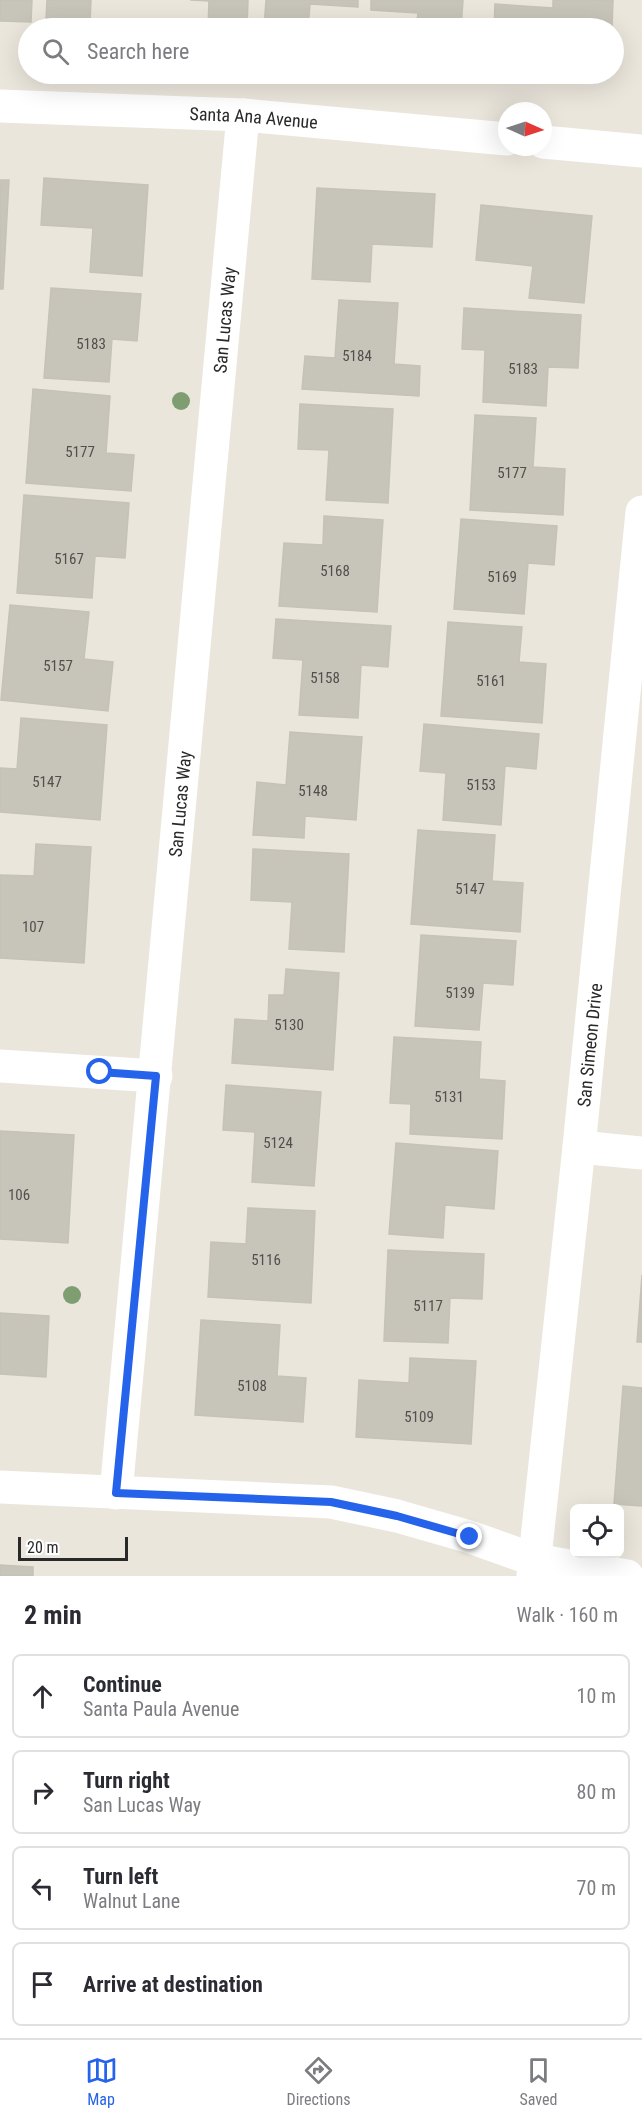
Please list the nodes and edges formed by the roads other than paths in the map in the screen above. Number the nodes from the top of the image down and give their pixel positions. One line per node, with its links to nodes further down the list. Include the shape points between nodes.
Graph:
1 (0, 106): 2 (street, Santa Ana Avenue)
2 (243, 115): 3 (street, Santa Ana Avenue); 9 (street, San Lucas Way)
3 (498, 138)
4 (552, 143): 5 (street)
5 (642, 152)
6 (642, 512): 7 (street, San Simeon Drive)
7 (632, 707): 10 (street, San Simeon Drive)
8 (0, 1066): 9 (street)
9 (156, 1076): 13 (street, San Lucas Way)
10 (579, 1147): 11 (street); 14 (street, San Simeon Drive)
11 (642, 1154)
12 (0, 1487): 13 (street)
13 (116, 1493): 14 (street, via 331,1502 470,1537)
14 (534, 1568): 15 (street)
15 (627, 1576)

